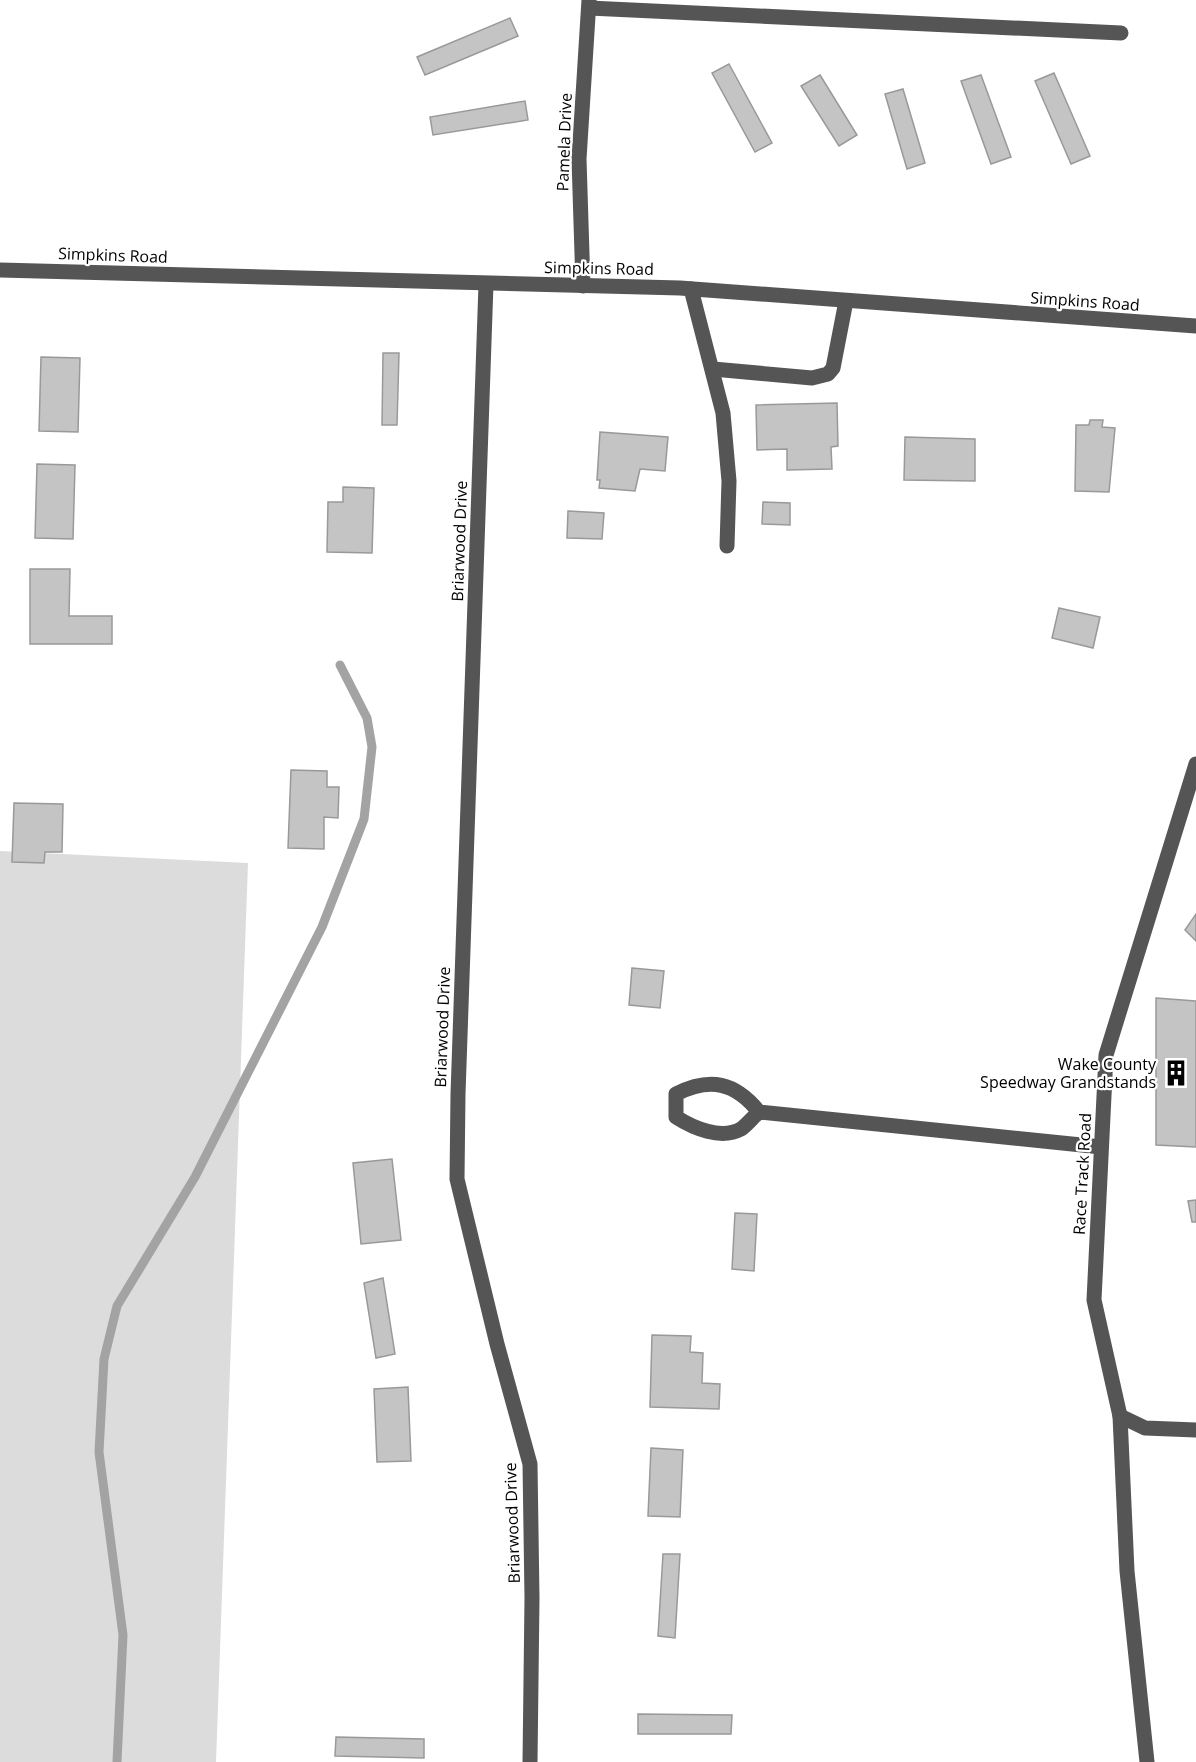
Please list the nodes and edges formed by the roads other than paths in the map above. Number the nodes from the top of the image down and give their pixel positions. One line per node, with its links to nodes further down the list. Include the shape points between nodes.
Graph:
1 (589, 4): 2 (street); 5 (street, Pamela Drive, via 579,159)
2 (1121, 33)
3 (0, 270): 4 (street, Simpkins Road)
4 (486, 284): 5 (street, Simpkins Road); 16 (street, Briarwood Drive, via 457,1179 530,1464)
5 (583, 286): 6 (street, Simpkins Road)
6 (691, 289): 7 (street, Simpkins Road); 9 (street)
7 (846, 301): 8 (street, Simpkins Road); 9 (street, via 828,374 812,378)
8 (1196, 326)
9 (712, 369): 10 (street, via 723,413 729,481)
10 (727, 546)
11 (1196, 766): 13 (street, Race Track Road, via 1106,1055)
12 (759, 1112): 12 (street, via 746,1095 725,1085 696,1084 676,1094 676,1117 691,1127 714,1133 740,1130); 13 (street)
13 (1101, 1147): 14 (street, Race Track Road, via 1094,1300)
14 (1120, 1416): 15 (street, via 1145,1428); 17 (street, Race Track Road, via 1127,1571)
15 (1196, 1430)
16 (530, 1762)
17 (1147, 1762)

